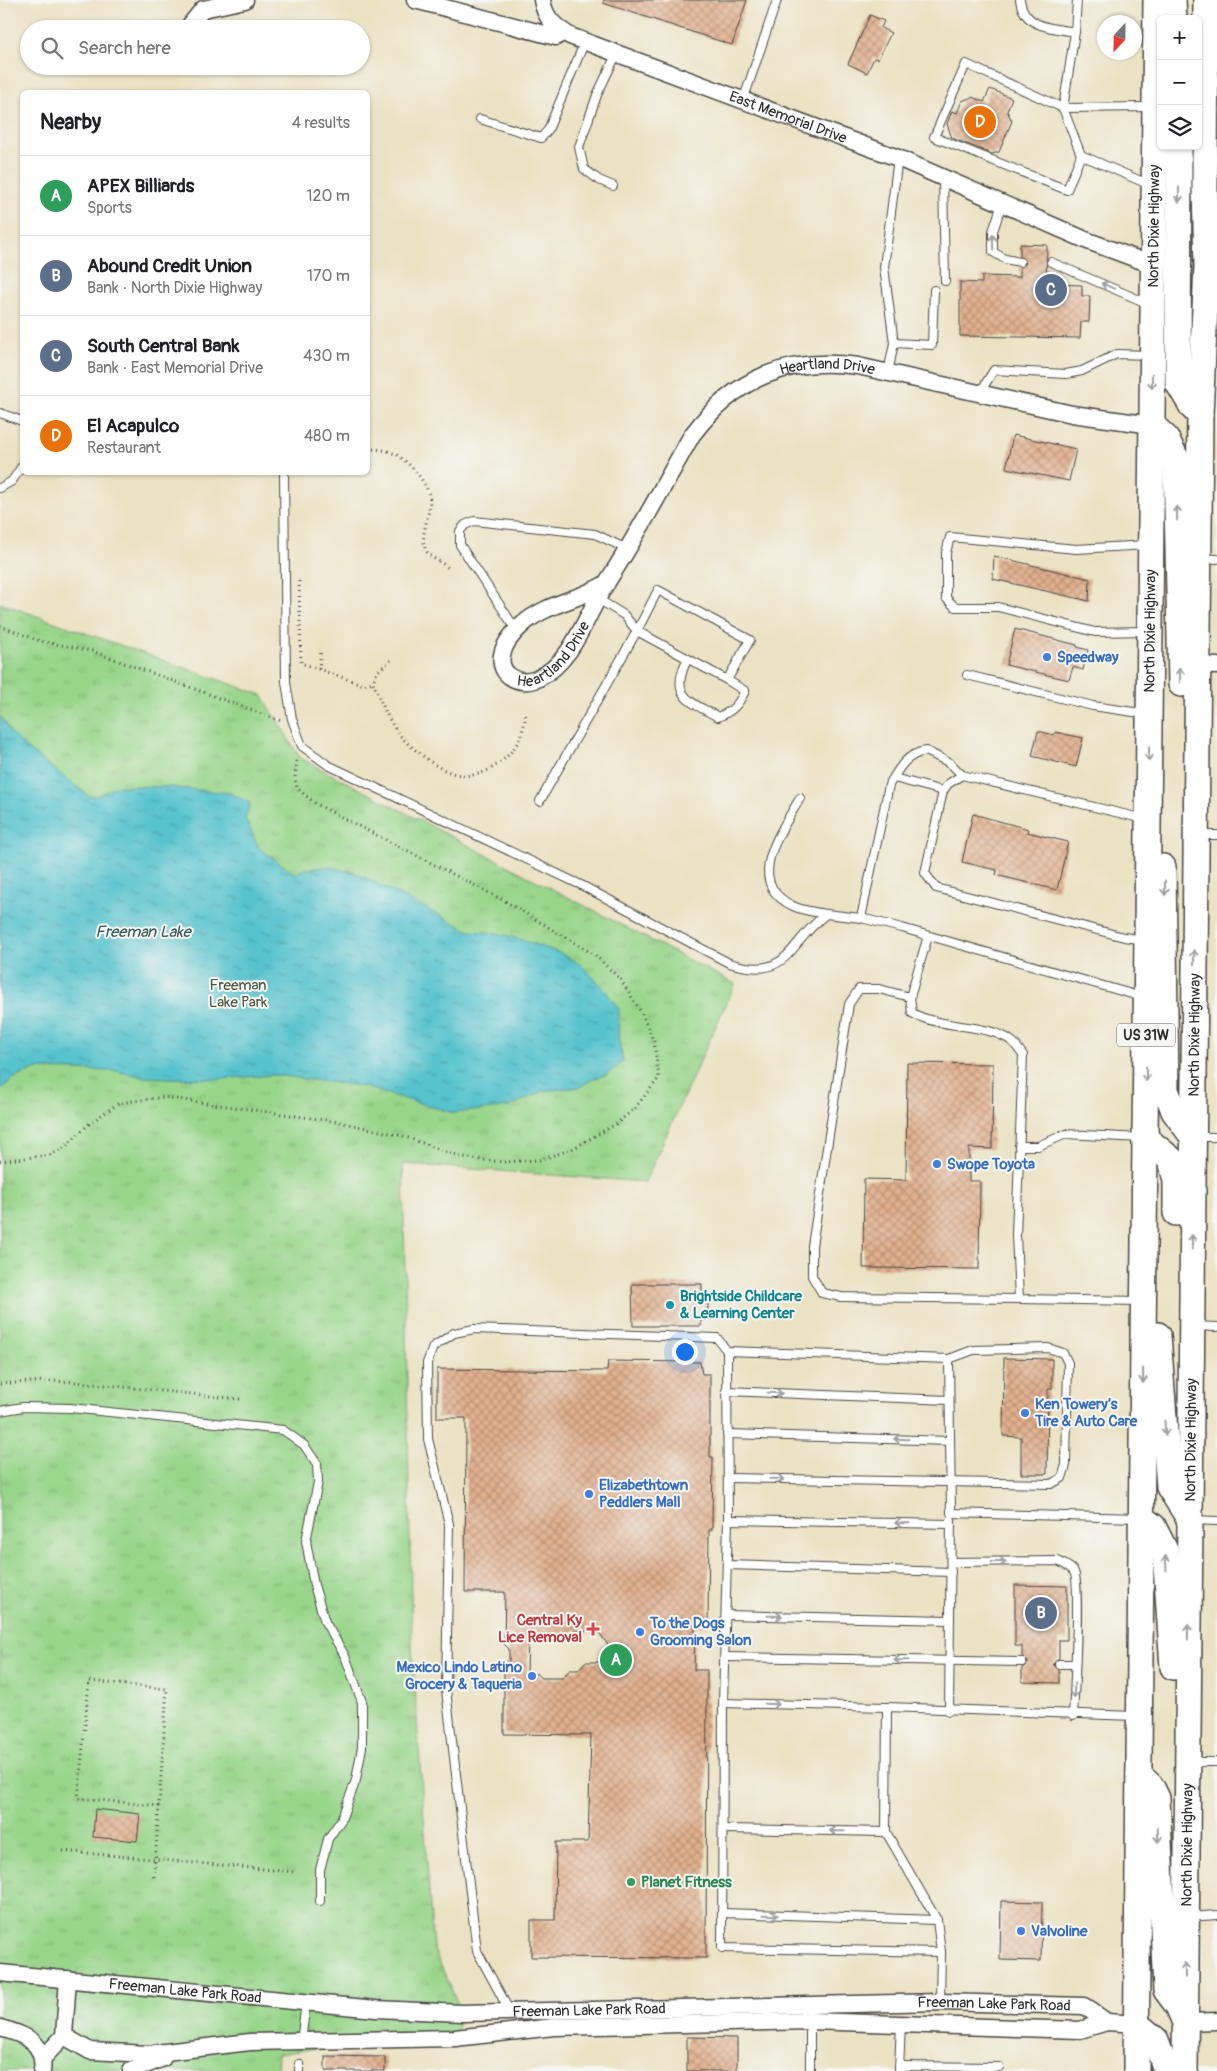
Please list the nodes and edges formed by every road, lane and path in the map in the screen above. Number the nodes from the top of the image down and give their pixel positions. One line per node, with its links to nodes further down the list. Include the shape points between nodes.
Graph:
1 (244, 0): 13 (street, via 203,9)
2 (415, 0): 14 (street, East Memorial Drive, via 556,37)
3 (542, 0): 14 (street, via 546,16 555,28)
4 (777, 0): 19 (lane)
5 (1020, 0): 15 (lane, via 1024,14 1040,26)
6 (1077, 0): 15 (lane)
7 (1156, 0): 20 (main road, North Dixie Highway / US 31W)
8 (1173, 0): 11 (main road)
9 (1192, 0): 12 (main road)
10 (1206, 0): 17 (main road, North Dixie Highway / US 31W)
11 (1174, 15)
12 (1193, 15)
13 (194, 20)
14 (563, 32): 16 (street, East Memorial Drive)
15 (1075, 32): 21 (lane)
16 (585, 41): 18 (street, East Memorial Drive); 22 (lane, via 548,130 541,138)
17 (1202, 48): 24 (main road, North Dixie Highway / US 31W)
18 (616, 52): 19 (street, East Memorial Drive); 28 (lane, via 579,147 584,168)
19 (743, 101): 26 (street, East Memorial Drive)
20 (1154, 107): 21 (lane); 29 (main road, North Dixie Highway / US 31W)
21 (1063, 108): 25 (lane); 25 (lane, via 966,64 934,137 1067,190)
22 (480, 119)
23 (1179, 150): 42 (main road, one-way to 42, via 1178,383)
24 (1211, 153): 42 (main road, North Dixie Highway / US 31W)
25 (1081, 156): 29 (lane)
26 (898, 158): 27 (street, East Memorial Drive); 37 (lane, via 884,267)
27 (943, 178): 30 (street, East Memorial Drive); 34 (lane)
28 (613, 186)
29 (1154, 186): 33 (main road, North Dixie Highway / US 31W)
30 (1002, 204): 31 (lane, one-way to 30, via 1005,259 994,252 993,231); 33 (street, East Memorial Drive)
31 (1020, 262)
32 (1051, 262): 36 (lane, one-way to 32)
33 (1153, 265): 36 (main road, North Dixie Highway / US 31W)
34 (945, 281)
35 (934, 290): 37 (lane, via 932,345)
36 (1153, 305): 38 (main road, North Dixie Highway / US 31W)
37 (894, 343): 39 (lane)
38 (1152, 355): 40 (lane, via 1117,354 1082,371 1066,374 994,370); 44 (main road, North Dixie Highway / US 31W, one-way to 44)
39 (888, 373): 40 (street, Heartland Drive); 50 (street, Heartland Drive, via 842,363 810,363 786,367 742,386 723,400 692,435)
40 (979, 394): 44 (street, Heartland Drive, via 1072,414)
41 (0, 412): 43 (lane)
42 (1200, 415): 51 (main road, North Dixie Highway / US 31W)
43 (20, 420)
44 (1152, 425): 49 (main road, North Dixie Highway / US 31W); 80 (main road, one-way to 44, via 1185,896 1176,458 1166,438)
45 (370, 449): 52 (path, via 386,450 396,455 422,481 430,496 425,550)
46 (20, 469): 48 (lane, via 12,481)
47 (284, 475): 79 (lane, via 286,682 292,718 302,746 328,765 581,886 729,963 762,969 781,962 810,927)
48 (0, 488)
49 (1150, 545): 59 (main road, North Dixie Highway / US 31W); 59 (lane, via 1076,549 950,537 946,553 946,598 955,607 998,607 1095,632)
50 (627, 549): 54 (street, Heartland Drive); 57 (lane, via 595,534 474,521 465,525 458,537 460,545)
51 (1208, 559): 63 (main road, North Dixie Highway / US 31W)
52 (449, 569)
53 (299, 577): 64 (path, via 301,663)
54 (607, 583): 55 (street, Heartland Drive); 57 (street, Heartland Drive, via 592,593 545,610)
55 (598, 599): 57 (street, Heartland Drive, via 560,660 533,680 514,680 502,665 506,644); 58 (lane, via 624,615)
56 (0, 626): 70 (path, via 40,641 92,652)
57 (517, 630)
58 (637, 631): 62 (lane); 66 (lane, via 658,590 750,640); 76 (lane)
59 (1149, 632): 69 (main road, North Dixie Highway / US 31W)
60 (321, 649): 64 (path)
61 (391, 660): 67 (path, via 377,672)
62 (687, 660): 66 (lane); 66 (lane, via 681,672 680,685 685,699 718,717 731,712 745,691)
63 (1207, 666): 78 (main road, North Dixie Highway / US 31W)
64 (319, 669): 67 (path, via 364,685)
65 (967, 675): 69 (lane, via 1093,706)
66 (727, 680)
67 (374, 682): 68 (path, via 400,736 449,774 471,775 502,761 518,744)
68 (526, 712)
69 (1149, 714): 77 (main road, North Dixie Highway / US 31W, one-way to 77)
70 (283, 722)
71 (297, 756): 89 (path, via 297,788 316,804 513,906 609,966 641,1012 654,1042 659,1078 636,1108 605,1131 556,1156 540,1160 503,1162 458,1156 403,1136 339,1122 150,1097 119,1103 90,1123 65,1147 50,1155)
72 (962, 775): 73 (lane, via 950,763 926,752 908,757); 74 (lane); 77 (lane)
73 (894, 778): 74 (lane); 81 (lane)
74 (943, 791): 83 (lane, via 925,864 925,873 936,888 1124,937)
75 (800, 798): 79 (lane, via 770,853 767,876 775,895 794,906)
76 (540, 801)
77 (1149, 832): 83 (main road, North Dixie Highway / US 31W); 86 (main road, one-way to 86, via 1165,869 1166,1090 1174,1111)
78 (1206, 835): 80 (main road, North Dixie Highway / US 31W)
79 (826, 914): 81 (lane)
80 (1194, 914): 86 (main road, North Dixie Highway / US 31W, one-way to 80)
81 (861, 918): 82 (lane)
82 (928, 936): 84 (lane); 85 (lane)
83 (1147, 940): 85 (main road, North Dixie Highway / US 31W)
84 (910, 998): 87 (lane, via 912,1013 926,1021 990,1032 1011,1040 1023,1055); 90 (lane, via 879,989 859,989 849,1004 812,1246 812,1276 822,1293 841,1297)
85 (1146, 998): 88 (main road, North Dixie Highway / US 31W, one-way to 88)
86 (1205, 1137): 92 (main road, North Dixie Highway / US 31W, one-way to 86)
87 (1020, 1146): 88 (lane, via 1038,1146 1066,1134); 90 (lane, via 1016,1235)
88 (1145, 1148): 91 (main road, North Dixie Highway / US 31W); 97 (main road, via 1171,1158 1176,1181 1177,1359 1180,1372); 109 (main road, one-way to 109, via 1160,1179 1158,1336 1169,1488)
89 (0, 1161)
90 (1019, 1299): 91 (lane)
91 (1143, 1301): 107 (main road, North Dixie Highway / US 31W, one-way to 107)
92 (1192, 1325): 93 (lane); 97 (main road, North Dixie Highway / US 31W)
93 (1217, 1327)
94 (727, 1351): 95 (lane); 98 (lane); 148 (lane, via 716,1338 474,1329 454,1333 433,1347 427,1363 428,1439 450,1524 446,1690 477,1951)
95 (949, 1359): 100 (lane); 105 (lane, via 973,1350 1048,1348 1063,1353 1068,1363 1066,1465 1062,1478 1051,1484)
96 (0, 1384): 99 (path, via 76,1382)
97 (1191, 1384): 109 (main road, North Dixie Highway / US 31W)
98 (726, 1391): 100 (lane, one-way to 100); 102 (lane)
99 (240, 1399)
100 (949, 1400): 103 (lane)
101 (0, 1411): 138 (lane, via 23,1407 70,1408 283,1430 304,1445 317,1464 318,1482 306,1540 314,1585 326,1622 362,1702 362,1746 356,1780 340,1820 328,1839 320,1870)
102 (727, 1434): 103 (lane, one-way to 102); 104 (lane)
103 (950, 1441): 105 (lane)
104 (728, 1478): 105 (lane, one-way to 105); 108 (lane)
105 (951, 1483): 106 (lane)
106 (951, 1513): 107 (lane); 111 (lane)
107 (1142, 1518): 126 (main road, North Dixie Highway / US 31W); 133 (main road, one-way to 107, via 1173,1816 1174,1683 1165,1550 1154,1526)
108 (728, 1520): 111 (lane, one-way to 108); 113 (lane)
109 (1190, 1520): 110 (lane); 127 (main road, North Dixie Highway / US 31W, one-way to 109)
110 (1217, 1521)
111 (951, 1524): 112 (lane)
112 (950, 1562): 114 (lane); 121 (lane, one-way to 121, via 1058,1561 1067,1566 1074,1573 1077,1594)
113 (727, 1565): 114 (lane); 115 (lane)
114 (951, 1572): 116 (lane)
115 (726, 1614): 116 (lane, one-way to 116); 117 (lane)
116 (950, 1620): 118 (lane)
117 (725, 1657): 118 (lane, one-way to 117); 122 (lane)
118 (950, 1661): 119 (lane); 124 (lane)
119 (1022, 1662)
120 (1059, 1664): 121 (lane)
121 (1075, 1664): 125 (lane, one-way to 125)
122 (723, 1703): 123 (lane, one-way to 123); 131 (lane)
123 (887, 1707): 124 (lane); 132 (lane)
124 (949, 1711): 125 (lane)
125 (1074, 1716): 126 (lane)
126 (1140, 1717): 129 (main road, North Dixie Highway / US 31W)
127 (1187, 1762): 128 (lane); 133 (main road, North Dixie Highway / US 31W)
128 (1217, 1762)
129 (1139, 1775): 153 (main road, one-way to 153, via 1151,1786 1157,1798 1166,1990); 154 (main road, North Dixie Highway / US 31W)
130 (160, 1806): 130 (path, via 167,1689 90,1681 78,1798); 135 (path)
131 (723, 1829): 132 (lane, one-way to 131); 139 (lane)
132 (886, 1832): 142 (lane)
133 (1186, 1834): 141 (main road, North Dixie Highway / US 31W)
134 (63, 1851): 135 (path)
135 (155, 1860): 136 (path); 137 (path)
136 (296, 1872)
137 (154, 1877)
138 (320, 1901)
139 (722, 1913): 142 (lane, one-way to 142); 143 (lane, via 722,1948)
140 (1217, 1915): 141 (lane)
141 (1186, 1917): 153 (main road, North Dixie Highway / US 31W, one-way to 141)
142 (937, 1920): 143 (lane)
143 (941, 1952): 147 (lane)
144 (0, 1973): 145 (street, Freeman Lake Park Road)
145 (68, 1978): 146 (street, Freeman Lake Park Road); 156 (street)
146 (306, 2002): 148 (street, Freeman Lake Park Road, via 429,2012); 157 (lane)
147 (940, 2002): 148 (street, Freeman Lake Park Road); 152 (street, Freeman Lake Park Road, via 1084,2006)
148 (509, 2010)
149 (810, 2021): 151 (street, Freeman Lake Park Road); 157 (street, Freeman Lake Park Road, via 554,2027 455,2038); 163 (lane)
150 (1217, 2021): 153 (street)
151 (901, 2022): 152 (street, Freeman Lake Park Road, via 1080,2030); 161 (lane)
152 (1107, 2022): 154 (street, Freeman Lake Park Road)
153 (1185, 2022): 166 (main road, North Dixie Highway / US 31W)
154 (1137, 2024): 164 (main road, North Dixie Highway / US 31W); 165 (main road, via 1156,2040)
155 (0, 2028): 159 (street, via 27,2036 39,2049)
156 (64, 2036): 158 (street, via 90,2051 148,2054); 159 (street)
157 (301, 2042): 158 (street, Freeman Lake Park Road, via 250,2042)
158 (192, 2050): 162 (street)
159 (42, 2064)
160 (999, 2067): 161 (lane)
161 (899, 2068)
162 (131, 2071)
163 (810, 2071)
164 (1136, 2071)
165 (1166, 2071)
166 (1185, 2071)

